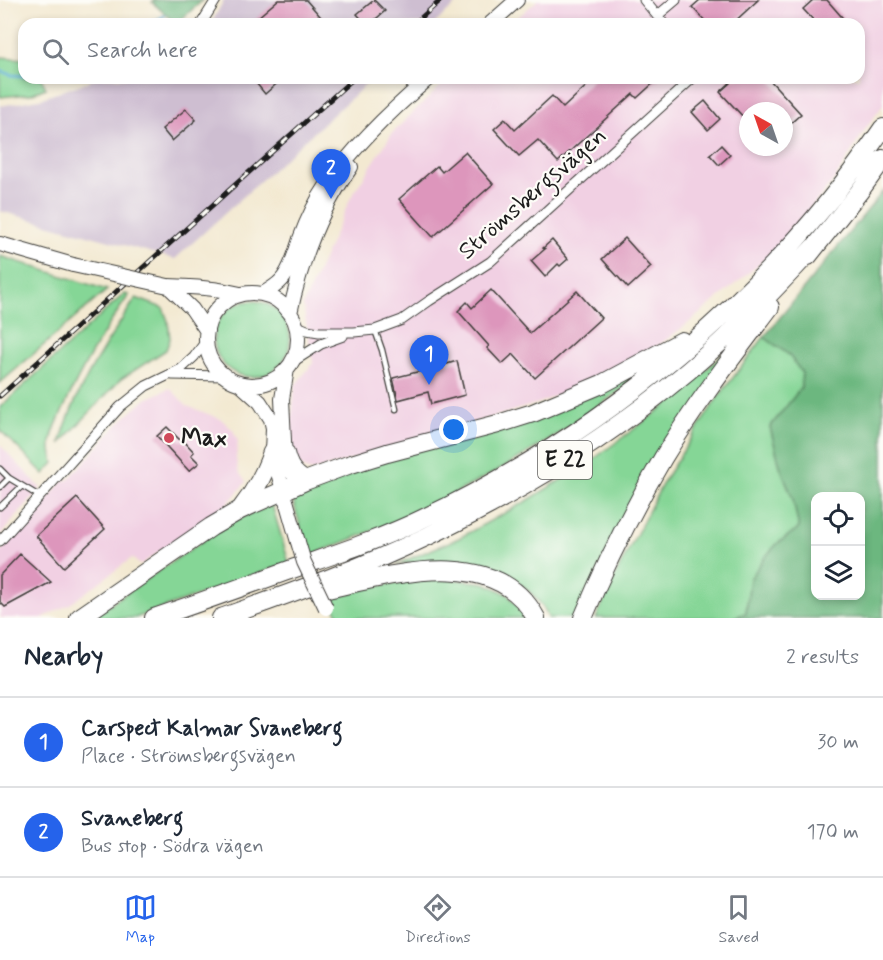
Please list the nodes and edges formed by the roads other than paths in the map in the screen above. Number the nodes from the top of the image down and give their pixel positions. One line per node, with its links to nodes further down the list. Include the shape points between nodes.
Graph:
1 (216, 0): 5 (street)
2 (517, 0): 6 (main road)
3 (644, 0): 7 (street)
4 (676, 0): 8 (street)
5 (205, 18)
6 (497, 18)
7 (659, 18)
8 (662, 18)
9 (423, 84): 11 (main road)
10 (686, 84): 22 (street, Strömsbergsvägen, via 490,262 402,320)
11 (386, 119): 18 (main road, via 327,185 287,272 280,283); 19 (main road, via 326,208 301,271)
12 (883, 128): 20 (highway, E 22, via 800,236)
13 (883, 159): 15 (highway, E 22)
14 (0, 244): 16 (main road, bridge, via 73,266)
15 (814, 247): 40 (highway, E 22, via 680,378 599,439 487,507 427,537); 46 (highway, via 663,458)
16 (168, 286): 17 (main road); 21 (main road, via 198,302)
17 (240, 294): 18 (main road); 21 (main road, via 223,303)
18 (263, 294): 19 (main road, via 278,301)
19 (293, 319): 23 (street, Strömsbergsvägen, via 307,330); 24 (main road, via 297,344)
20 (715, 322): 32 (highway, via 638,366 533,413 387,453); 43 (highway, E 22, via 635,390 589,423 479,491 361,545)
21 (208, 330): 25 (street, via 189,362); 26 (main road, via 211,361)
22 (375, 330): 23 (street, Strömsbergsvägen); 28 (lane)
23 (354, 332): 24 (street, Strömsbergsvägen, via 321,344)
24 (289, 366): 27 (main road, via 268,382); 29 (main road)
25 (170, 375): 26 (street); 36 (street, via 127,400)
26 (225, 376): 27 (main road)
27 (239, 383): 29 (main road, via 271,418)
28 (396, 409)
29 (278, 452): 32 (highway); 35 (main road); 38 (highway)
30 (0, 469): 31 (lane)
31 (9, 478): 33 (lane); 34 (lane)
32 (305, 481): 35 (highway)
33 (22, 486): 36 (lane); 37 (lane)
34 (0, 487)
35 (284, 490): 38 (highway); 41 (main road, bridge, via 304,562)
36 (39, 496): 39 (street)
37 (0, 507)
38 (240, 510): 42 (highway)
39 (0, 541)
40 (269, 601): 44 (highway, E 22); 45 (highway, via 405,573 465,571 508,587)
41 (328, 613)
42 (79, 618)
43 (154, 618)
44 (221, 618)
45 (536, 618)
46 (582, 618)

